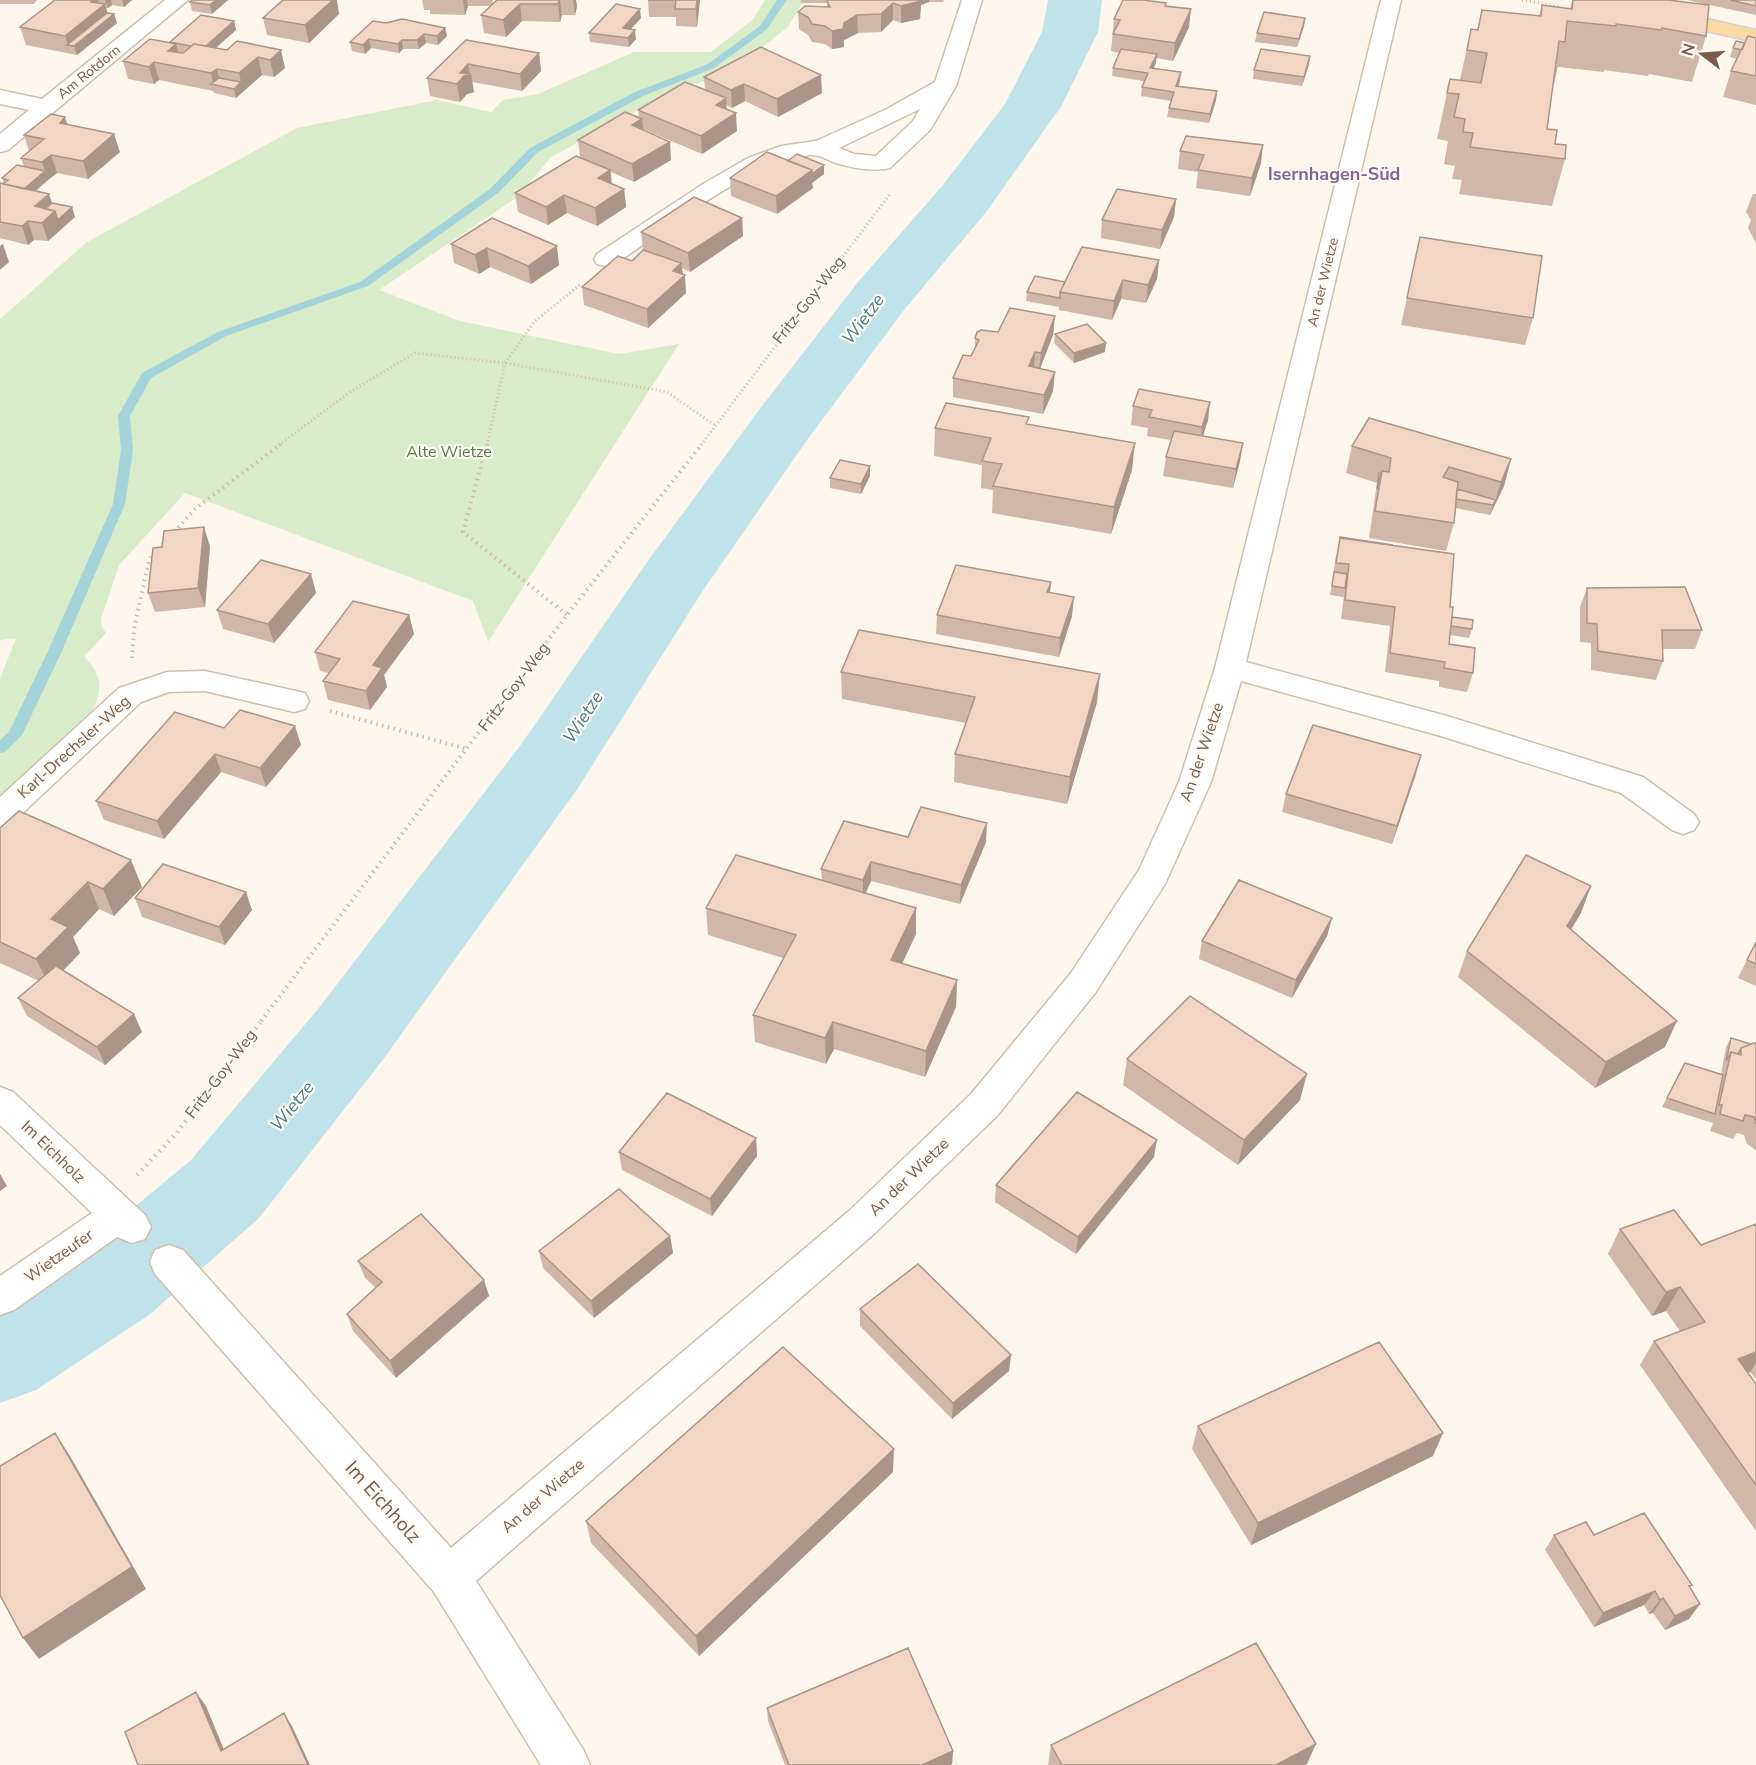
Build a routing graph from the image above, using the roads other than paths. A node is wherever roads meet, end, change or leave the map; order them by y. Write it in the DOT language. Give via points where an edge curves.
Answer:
graph roads {
  1 [pos="178,0"];
  2 [pos="972,0"];
  3 [pos="1391,0"];
  4 [pos="1594,0"];
  5 [pos="1756,36"];
  6 [pos="945,86"];
  7 [pos="0,97"];
  8 [pos="0,109"];
  9 [pos="41,111"];
  10 [pos="0,145"];
  11 [pos="821,147"];
  12 [pos="606,259"];
  13 [pos="1230,668"];
  14 [pos="294,701"];
  15 [pos="0,816"];
  16 [pos="1683,822"];
  17 [pos="0,1102"];
  18 [pos="118,1214"];
  19 [pos="169,1262"];
  20 [pos="0,1298"];
  21 [pos="449,1577"];
  22 [pos="567,1765"];
  1 -- 9 [label="street, Am Rotdorn"];
  2 -- 6 [label="street"];
  3 -- 13 [label="street, An der Wietze"];
  4 -- 5 [label="main road"];
  6 -- 11 [label="street" via="893,115"];
  6 -- 11 [label="street" via="922,125 882,163 837,157"];
  7 -- 9 [label="street"];
  8 -- 9 [label="street"];
  9 -- 10 [label="street, Am Rotdorn"];
  11 -- 12 [label="street" via="789,151 756,163"];
  13 -- 16 [label="street" via="1447,727 1632,785"];
  13 -- 21 [label="street, An der Wietze" via="1195,782 1153,875 1083,983 984,1105 862,1222"];
  14 -- 15 [label="street, Karl-Drechsler-Weg" via="205,681 167,682 130,695"];
  17 -- 18 [label="street, Im Eichholz"];
  18 -- 20 [label="street, Wietzeufer"];
  19 -- 21 [label="street, Im Eichholz"];
  21 -- 22 [label="street, Im Eichholz"];
}
